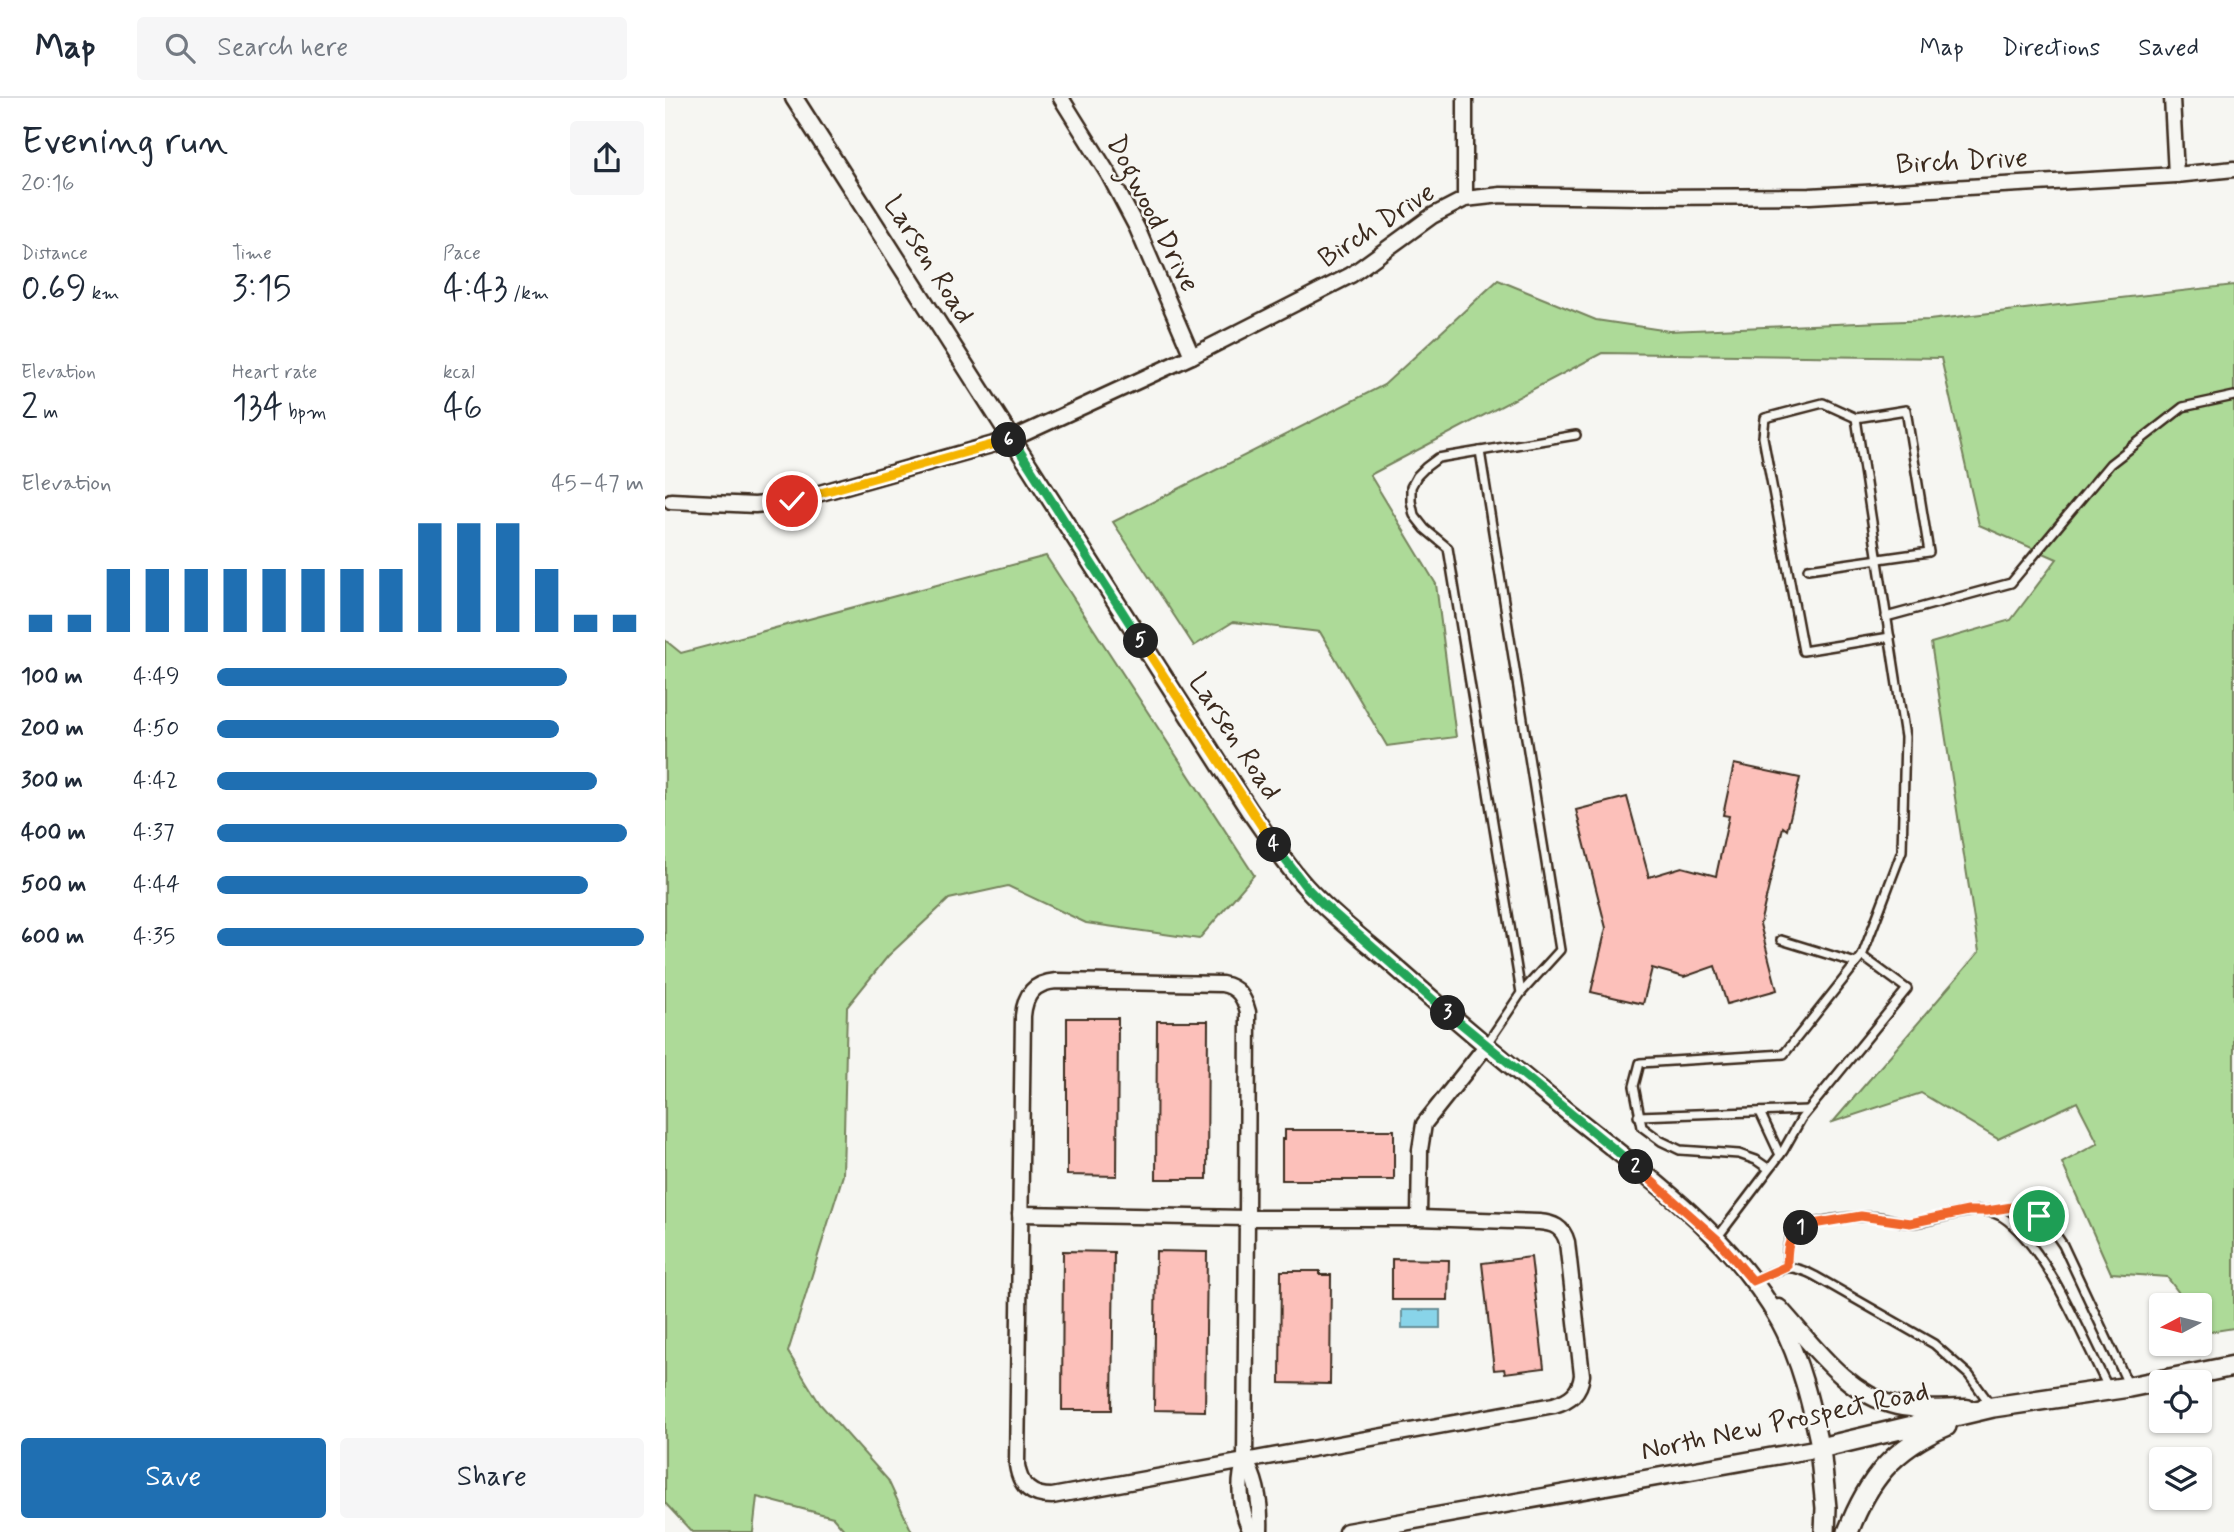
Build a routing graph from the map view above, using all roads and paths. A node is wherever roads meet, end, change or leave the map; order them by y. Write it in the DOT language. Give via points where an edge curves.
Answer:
graph roads {
  1 [pos="794,98"];
  2 [pos="1061,98"];
  3 [pos="1465,98"];
  4 [pos="2172,98"];
  5 [pos="2234,169"];
  6 [pos="2176,175"];
  7 [pos="1465,198"];
  8 [pos="1192,356"];
  9 [pos="2234,396"];
  10 [pos="1856,418"];
  11 [pos="1576,435"];
  12 [pos="1012,439"];
  13 [pos="1479,451"];
  14 [pos="671,501"];
  15 [pos="1878,559"];
  16 [pos="1808,569"];
  17 [pos="1887,617"];
  18 [pos="1890,637"];
  19 [pos="1781,940"];
  20 [pos="1862,956"];
  21 [pos="1856,963"];
  22 [pos="1521,993"];
  23 [pos="1486,1046"];
  24 [pos="1808,1110"];
  25 [pos="1760,1112"];
  26 [pos="1638,1116"];
  27 [pos="1780,1155"];
  28 [pos="1769,1169"];
  29 [pos="1987,1211"];
  30 [pos="1020,1214"];
  31 [pos="1419,1218"];
  32 [pos="1247,1219"];
  33 [pos="1717,1239"];
  34 [pos="1787,1266"];
  35 [pos="1753,1281"];
  36 [pos="2234,1366"];
  37 [pos="2129,1387"];
  38 [pos="2109,1390"];
  39 [pos="1991,1408"];
  40 [pos="1820,1448"];
  41 [pos="1245,1460"];
  42 [pos="1251,1532"];
  43 [pos="1260,1532"];
  44 [pos="1347,1532"];
  45 [pos="1825,1532"];
  46 [pos="1848,1532"];
  1 -- 12 [label="street, Larsen Road"];
  2 -- 8 [label="street, Dogwood Drive" via="1137,228"];
  3 -- 7 [label="street"];
  4 -- 6 [label="street"];
  5 -- 6 [label="street, Birch Drive"];
  6 -- 7 [label="street, Birch Drive" via="1810,196"];
  7 -- 8 [label="street, Birch Drive" via="1432,216 1351,275"];
  8 -- 12 [label="street, Birch Drive"];
  9 -- 17 [label="lane" via="2183,407 2110,464 2011,583"];
  10 -- 15 [label="lane"];
  10 -- 15 [label="lane" via="1906,410 1929,552"];
  10 -- 18 [label="lane" via="1823,403 1765,418 1763,437 1803,651"];
  11 -- 13 [label="lane"];
  12 -- 14 [label="street, Birch Drive" via="792,501 755,505"];
  12 -- 23 [label="street, Larsen Road" via="1289,866 1324,905"];
  13 -- 22 [label="lane" via="1560,950"];
  13 -- 22 [label="lane" via="1438,458 1417,476 1411,501 1425,529 1448,548"];
  15 -- 16 [label="lane"];
  15 -- 17 [label="lane"];
  17 -- 18 [label="lane"];
  18 -- 20 [label="lane" via="1905,737 1902,851"];
  19 -- 21 [label="lane"];
  20 -- 21 [label="lane"];
  20 -- 24 [label="lane" via="1907,989"];
  21 -- 26 [label="lane" via="1784,1054 1640,1063 1634,1086"];
  22 -- 23 [label="lane"];
  23 -- 31 [label="street" via="1424,1124"];
  23 -- 33 [label="street, Larsen Road" via="1652,1180"];
  24 -- 25 [label="lane"];
  24 -- 27 [label="lane"];
  25 -- 26 [label="lane"];
  25 -- 27 [label="lane"];
  26 -- 28 [label="lane" via="1642,1128 1681,1150 1739,1154"];
  27 -- 28 [label="lane"];
  28 -- 33 [label="lane"];
  29 -- 34 [label="lane" via="1910,1223 1861,1216 1807,1225 1790,1240"];
  29 -- 37 [label="lane" via="2025,1209 2048,1224 2063,1245"];
  29 -- 38 [label="lane" via="2007,1220 2053,1278"];
  30 -- 32 [label="street"];
  30 -- 32 [label="street" via="1023,1016 1031,990 1056,981 1215,984 1241,993 1248,1012"];
  30 -- 41 [label="street" via="1017,1465 1028,1490 1052,1496"];
  31 -- 32 [label="street"];
  31 -- 41 [label="street" via="1539,1222 1562,1230 1582,1375 1578,1390 1554,1405"];
  32 -- 41 [label="street"];
  33 -- 35 [label="street, Larsen Road"];
  34 -- 35 [label="lane"];
  34 -- 39 [label="lane" via="1815,1276 1934,1344 1969,1375"];
  35 -- 39 [label="street" via="1839,1374 1862,1391 1915,1409"];
  35 -- 40 [label="street, Larsen Road" via="1780,1322 1796,1359"];
  36 -- 37 [label="main road, North New Prospect Road"];
  37 -- 38 [label="main road, North New Prospect Road"];
  38 -- 39 [label="main road, North New Prospect Road"];
  39 -- 40 [label="main road, North New Prospect Road"];
  39 -- 46 [label="main road" via="1929,1433 1885,1466 1867,1489"];
  40 -- 44 [label="street, North New Prospect Road"];
  40 -- 45 [label="main road"];
  41 -- 42 [label="street" via="1238,1478"];
  41 -- 43 [label="street" via="1255,1476"];
}
